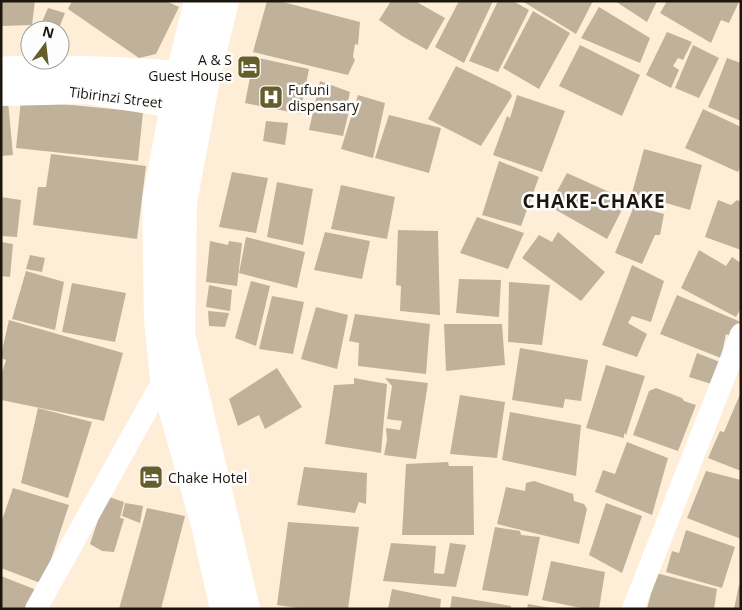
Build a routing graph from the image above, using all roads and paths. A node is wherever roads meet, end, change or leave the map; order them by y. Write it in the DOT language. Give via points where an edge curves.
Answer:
graph roads {
  1 [pos="198,1"];
  2 [pos="225,1"];
  3 [pos="1,71"];
  4 [pos="193,77"];
  5 [pos="1,92"];
  6 [pos="187,106"];
  7 [pos="741,334"];
  8 [pos="164,379"];
  9 [pos="36,609"];
  10 [pos="224,609"];
  11 [pos="246,609"];
  12 [pos="633,609"];
  1 -- 4 [label="main road"];
  2 -- 4 [label="main road"];
  3 -- 4 [label="main road, Tibirinzi Street" via="89,70"];
  4 -- 6 [label="main road"];
  5 -- 6 [label="main road, Tibirinzi Street" via="86,90"];
  6 -- 8 [label="main road" via="156,201 158,321"];
  6 -- 11 [label="main road" via="181,334"];
  7 -- 12 [label="street"];
  8 -- 9 [label="street"];
  8 -- 10 [label="main road" via="205,525"];
}
